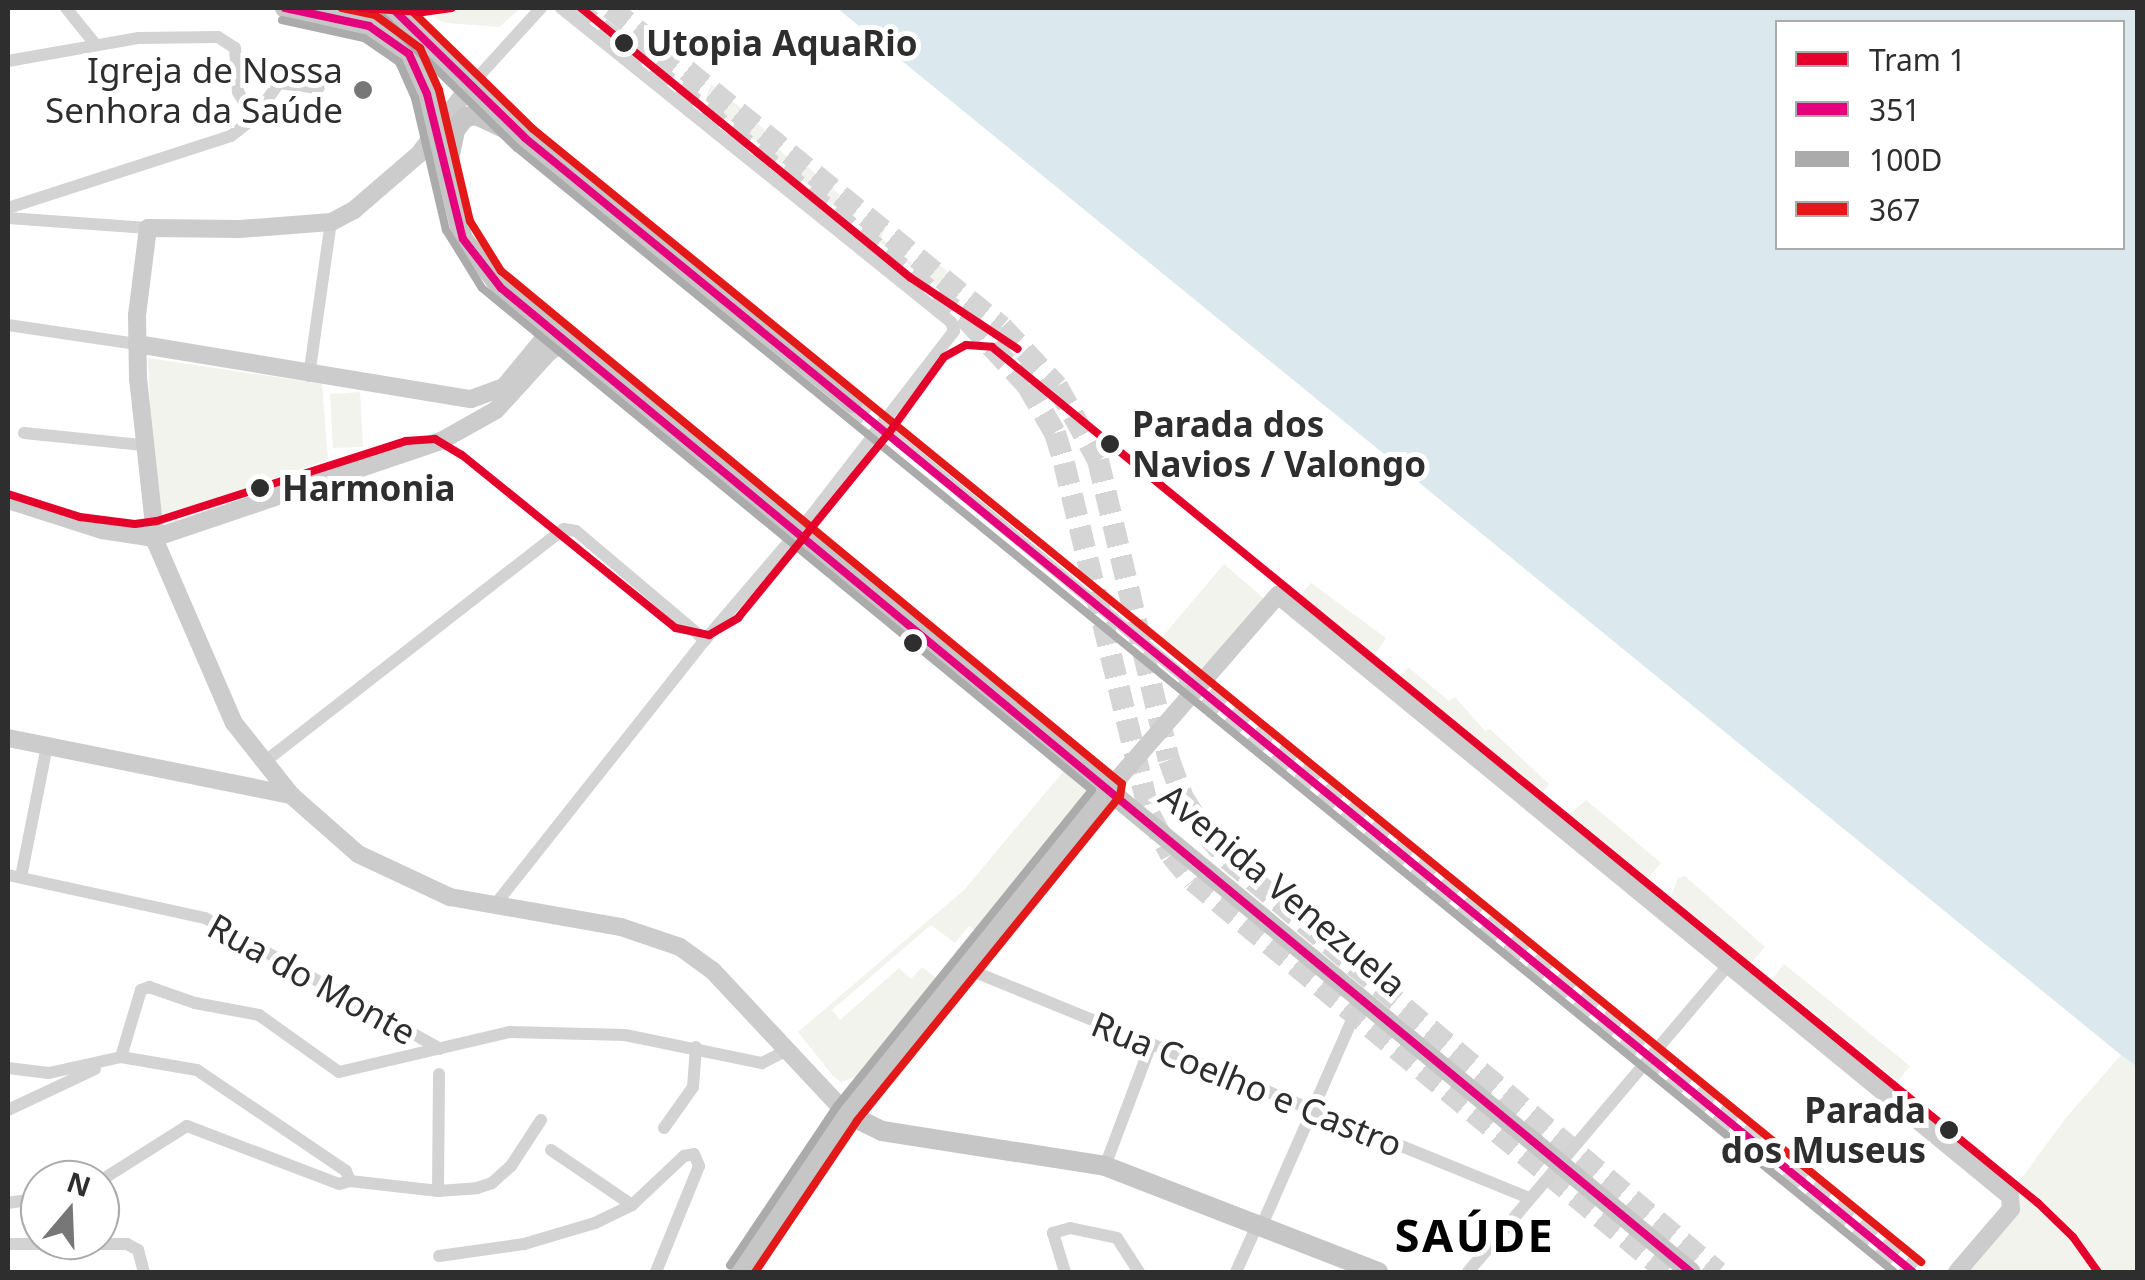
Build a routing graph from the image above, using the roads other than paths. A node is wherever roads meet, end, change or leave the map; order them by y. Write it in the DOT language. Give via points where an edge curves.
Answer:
graph roads {
  1 [pos="66,8"];
  2 [pos="285,8"];
  3 [pos="392,8"];
  4 [pos="542,8"];
  5 [pos="560,8"];
  6 [pos="94,44"];
  7 [pos="8,62"];
  8 [pos="470,87"];
  9 [pos="319,88"];
  10 [pos="254,118"];
  11 [pos="436,134"];
  12 [pos="525,138"];
  13 [pos="446,176"];
  14 [pos="8,208"];
  15 [pos="8,218"];
  16 [pos="331,222"];
  17 [pos="148,228"];
  18 [pos="8,325"];
  19 [pos="557,336"];
  20 [pos="137,344"];
  21 [pos="310,376"];
  22 [pos="441,396"];
  23 [pos="852,403"];
  24 [pos="881,426"];
  25 [pos="24,433"];
  26 [pos="453,435"];
  27 [pos="143,445"];
  28 [pos="8,500"];
  29 [pos="798,532"];
  30 [pos="154,538"];
  31 [pos="705,640"];
  32 [pos="1196,687"];
  33 [pos="8,738"];
  34 [pos="48,746"];
  35 [pos="263,763"];
  36 [pos="1110,788"];
  37 [pos="292,795"];
  38 [pos="14,876"];
  39 [pos="494,906"];
  40 [pos="1728,965"];
  41 [pos="965,968"];
  42 [pos="1362,997"];
  43 [pos="1151,1044"];
  44 [pos="696,1047"];
  45 [pos="440,1049"];
  46 [pos="786,1052"];
  47 [pos="121,1057"];
  48 [pos="102,1064"];
  49 [pos="8,1068"];
  50 [pos="439,1074"];
  51 [pos="8,1110"];
  52 [pos="1312,1112"];
  53 [pos="847,1114"];
  54 [pos="542,1120"];
  55 [pos="664,1128"];
  56 [pos="551,1150"];
  57 [pos="1104,1166"];
  58 [pos="1558,1166"];
  59 [pos="120,1168"];
  60 [pos="350,1181"];
  61 [pos="438,1191"];
  62 [pos="1529,1198"];
  63 [pos="632,1205"];
  64 [pos="1260,1224"];
  65 [pos="8,1244"];
  66 [pos="439,1256"];
  67 [pos="144,1272"];
  68 [pos="656,1272"];
  69 [pos="740,1272"];
  70 [pos="1065,1272"];
  71 [pos="1139,1272"];
  72 [pos="1236,1272"];
  73 [pos="1378,1272"];
  74 [pos="1468,1272"];
  75 [pos="1691,1272"];
  76 [pos="1958,1272"];
  1 -- 6 [label="street"];
  2 -- 11 [label="main road, Avenida Venezuela" via="355,20 394,41 418,68"];
  3 -- 8 [label="main road"];
  4 -- 8 [label="street"];
  5 -- 24 [label="street" via="951,322 954,331"];
  6 -- 7 [label="street"];
  6 -- 10 [label="street" via="203,34 228,40 238,57 238,92"];
  8 -- 11 [label="street"];
  8 -- 12 [label="main road"];
  9 -- 10 [label="street" via="278,83"];
  10 -- 14 [label="street" via="220,140"];
  11 -- 13 [label="main road, Avenida Venezuela"];
  11 -- 16 [label="street" via="407,166"];
  12 -- 13 [label="main road" via="476,115 465,117 455,130"];
  12 -- 23 [label="main road"];
  13 -- 19 [label="main road, Avenida Venezuela" via="472,255"];
  15 -- 17 [label="street"];
  16 -- 17 [label="street"];
  16 -- 21 [label="street"];
  17 -- 20 [label="street"];
  18 -- 20 [label="street"];
  19 -- 22 [label="street" via="499,390 471,399"];
  19 -- 26 [label="street" via="496,410"];
  19 -- 29 [label="main road, Avenida Venezuela"];
  20 -- 21 [label="street"];
  20 -- 27 [label="street"];
  21 -- 22 [label="street"];
  22 -- 26 [label="street" via="456,416"];
  24 -- 29 [label="street"];
  24 -- 32 [label="street"];
  25 -- 27 [label="street"];
  26 -- 30 [label="street"];
  27 -- 30 [label="street"];
  28 -- 30 [label="street" via="102,530"];
  29 -- 31 [label="street"];
  29 -- 36 [label="main road, Avenida Venezuela"];
  30 -- 35 [label="street" via="219,696"];
  31 -- 35 [label="street" via="563,530"];
  31 -- 39 [label="street"];
  32 -- 36 [label="street"];
  32 -- 40 [label="street" via="1278,595"];
  33 -- 34 [label="street"];
  34 -- 37 [label="street"];
  34 -- 38 [label="street"];
  35 -- 37 [label="street"];
  36 -- 41 [label="main road"];
  36 -- 42 [label="main road, Avenida Venezuela"];
  37 -- 39 [label="street" via="369,860 450,897"];
  38 -- 45 [label="street, Rua do Monte" via="215,922"];
  39 -- 46 [label="street" via="621,927 680,947 713,970"];
  40 -- 58 [label="street"];
  40 -- 76 [label="street" via="2010,1196 2011,1209"];
  41 -- 43 [label="street, Rua Coelho e Castro"];
  41 -- 53 [label="main road"];
  42 -- 52 [label="street"];
  42 -- 58 [label="main road, Avenida Venezuela"];
  43 -- 52 [label="street, Rua Coelho e Castro"];
  43 -- 57 [label="street"];
  44 -- 45 [label="street" via="542,1032 493,1035"];
  44 -- 46 [label="street" via="762,1063"];
  44 -- 55 [label="street" via="693,1087"];
  45 -- 47 [label="street" via="332,1070 259,1015 148,987 139,994"];
  46 -- 53 [label="street"];
  47 -- 48 [label="street"];
  47 -- 60 [label="street" via="207,1075 346,1171"];
  48 -- 49 [label="street" via="49,1072"];
  48 -- 51 [label="street"];
  50 -- 61 [label="street"];
  52 -- 62 [label="street, Rua Coelho e Castro"];
  52 -- 64 [label="street"];
  53 -- 57 [label="main road" via="882,1131"];
  53 -- 69 [label="main road"];
  54 -- 61 [label="street" via="492,1183"];
  56 -- 63 [label="street"];
  57 -- 64 [label="main road"];
  58 -- 62 [label="street"];
  58 -- 75 [label="main road, Avenida Venezuela"];
  59 -- 60 [label="street" via="187,1126 339,1184"];
  60 -- 61 [label="street"];
  62 -- 74 [label="street"];
  63 -- 66 [label="street" via="561,1236"];
  63 -- 68 [label="street" via="694,1154 699,1166"];
  64 -- 72 [label="street"];
  64 -- 73 [label="main road"];
  65 -- 67 [label="street" via="128,1244"];
  70 -- 71 [label="street" via="1053,1233 1070,1228 1112,1235"];
}
